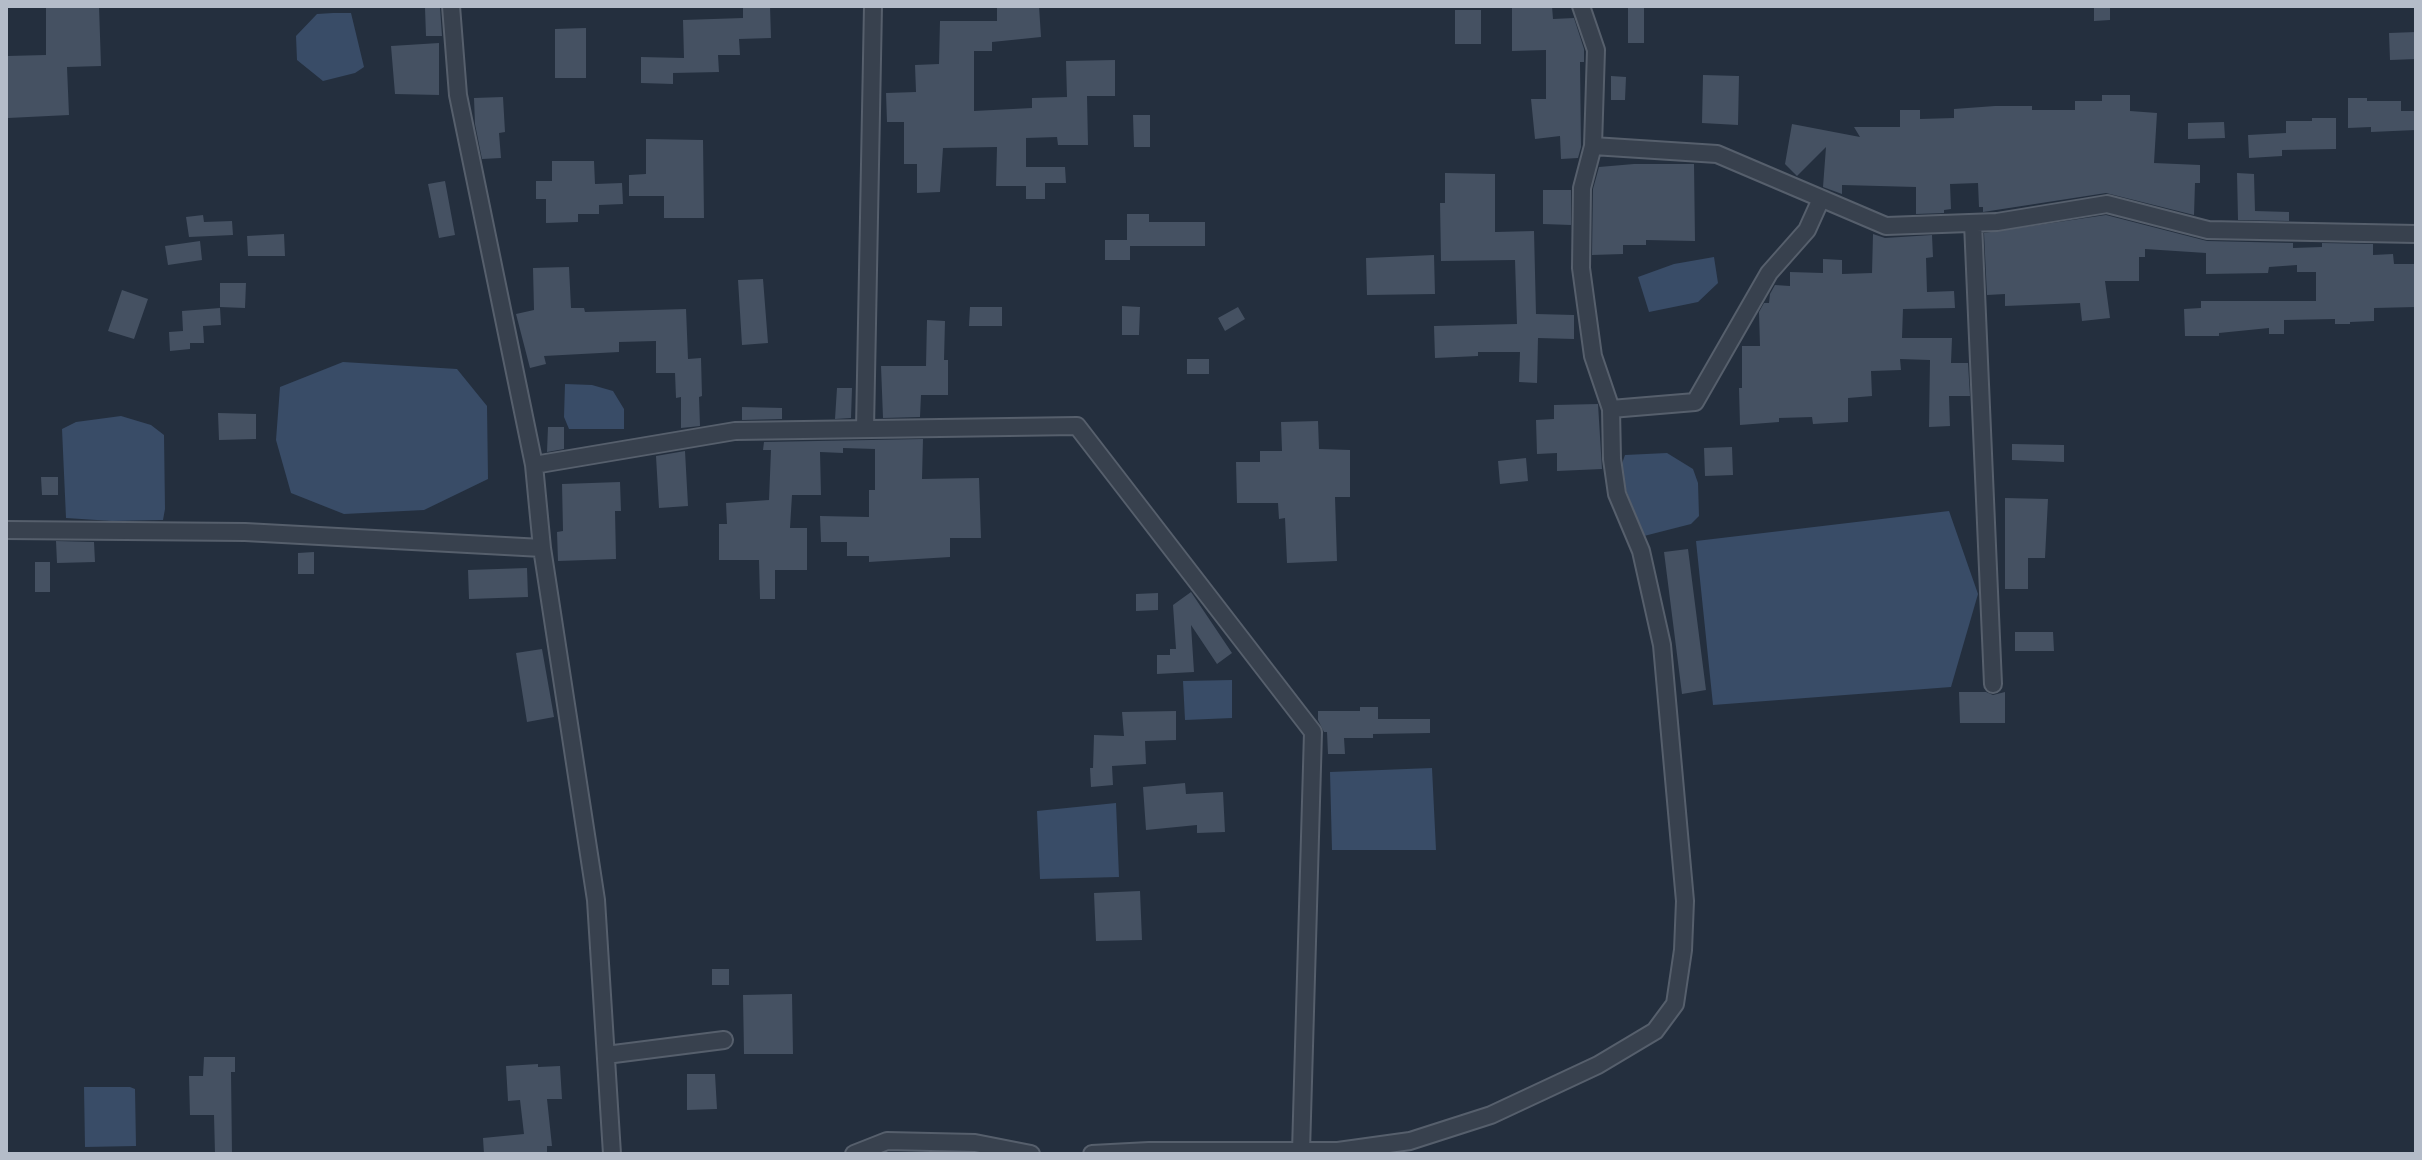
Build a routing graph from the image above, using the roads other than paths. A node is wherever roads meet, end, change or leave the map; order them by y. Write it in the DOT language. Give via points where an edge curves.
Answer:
graph roads {
  1 [pos="451,6"];
  2 [pos="873,6"];
  3 [pos="1581,6"];
  4 [pos="1593,146"];
  5 [pos="1821,199"];
  6 [pos="1973,223"];
  7 [pos="2416,234"];
  8 [pos="1611,409"];
  9 [pos="865,429"];
  10 [pos="534,465"];
  11 [pos="6,530"];
  12 [pos="542,548"];
  13 [pos="1993,684"];
  14 [pos="724,1040"];
  15 [pos="606,1055"];
  16 [pos="1301,1151"];
  17 [pos="612,1154"];
  18 [pos="854,1154"];
  19 [pos="1031,1154"];
  20 [pos="1092,1154"];
  1 -- 10 [label="street" via="458,95"];
  2 -- 9 [label="street"];
  3 -- 4 [label="street" via="1596,50"];
  4 -- 5 [label="street" via="1717,154"];
  4 -- 8 [label="street" via="1582,188 1581,268 1593,356"];
  5 -- 6 [label="street" via="1886,226"];
  5 -- 8 [label="street" via="1807,230 1769,273 1695,402"];
  6 -- 7 [label="street" via="2107,204 2208,230"];
  6 -- 13 [label="street"];
  8 -- 16 [label="street" via="1617,494 1641,551 1662,645 1685,901 1675,1004 1655,1031 1598,1065 1491,1115 1410,1141"];
  9 -- 10 [label="street" via="735,431"];
  9 -- 16 [label="street" via="1077,426 1313,732"];
  10 -- 12 [label="street"];
  11 -- 12 [label="street" via="245,532"];
  12 -- 15 [label="street" via="596,900"];
  14 -- 15 [label="street"];
  15 -- 17 [label="street"];
  16 -- 20 [label="street"];
  18 -- 19 [label="street" via="887,1141 975,1143"];
}
